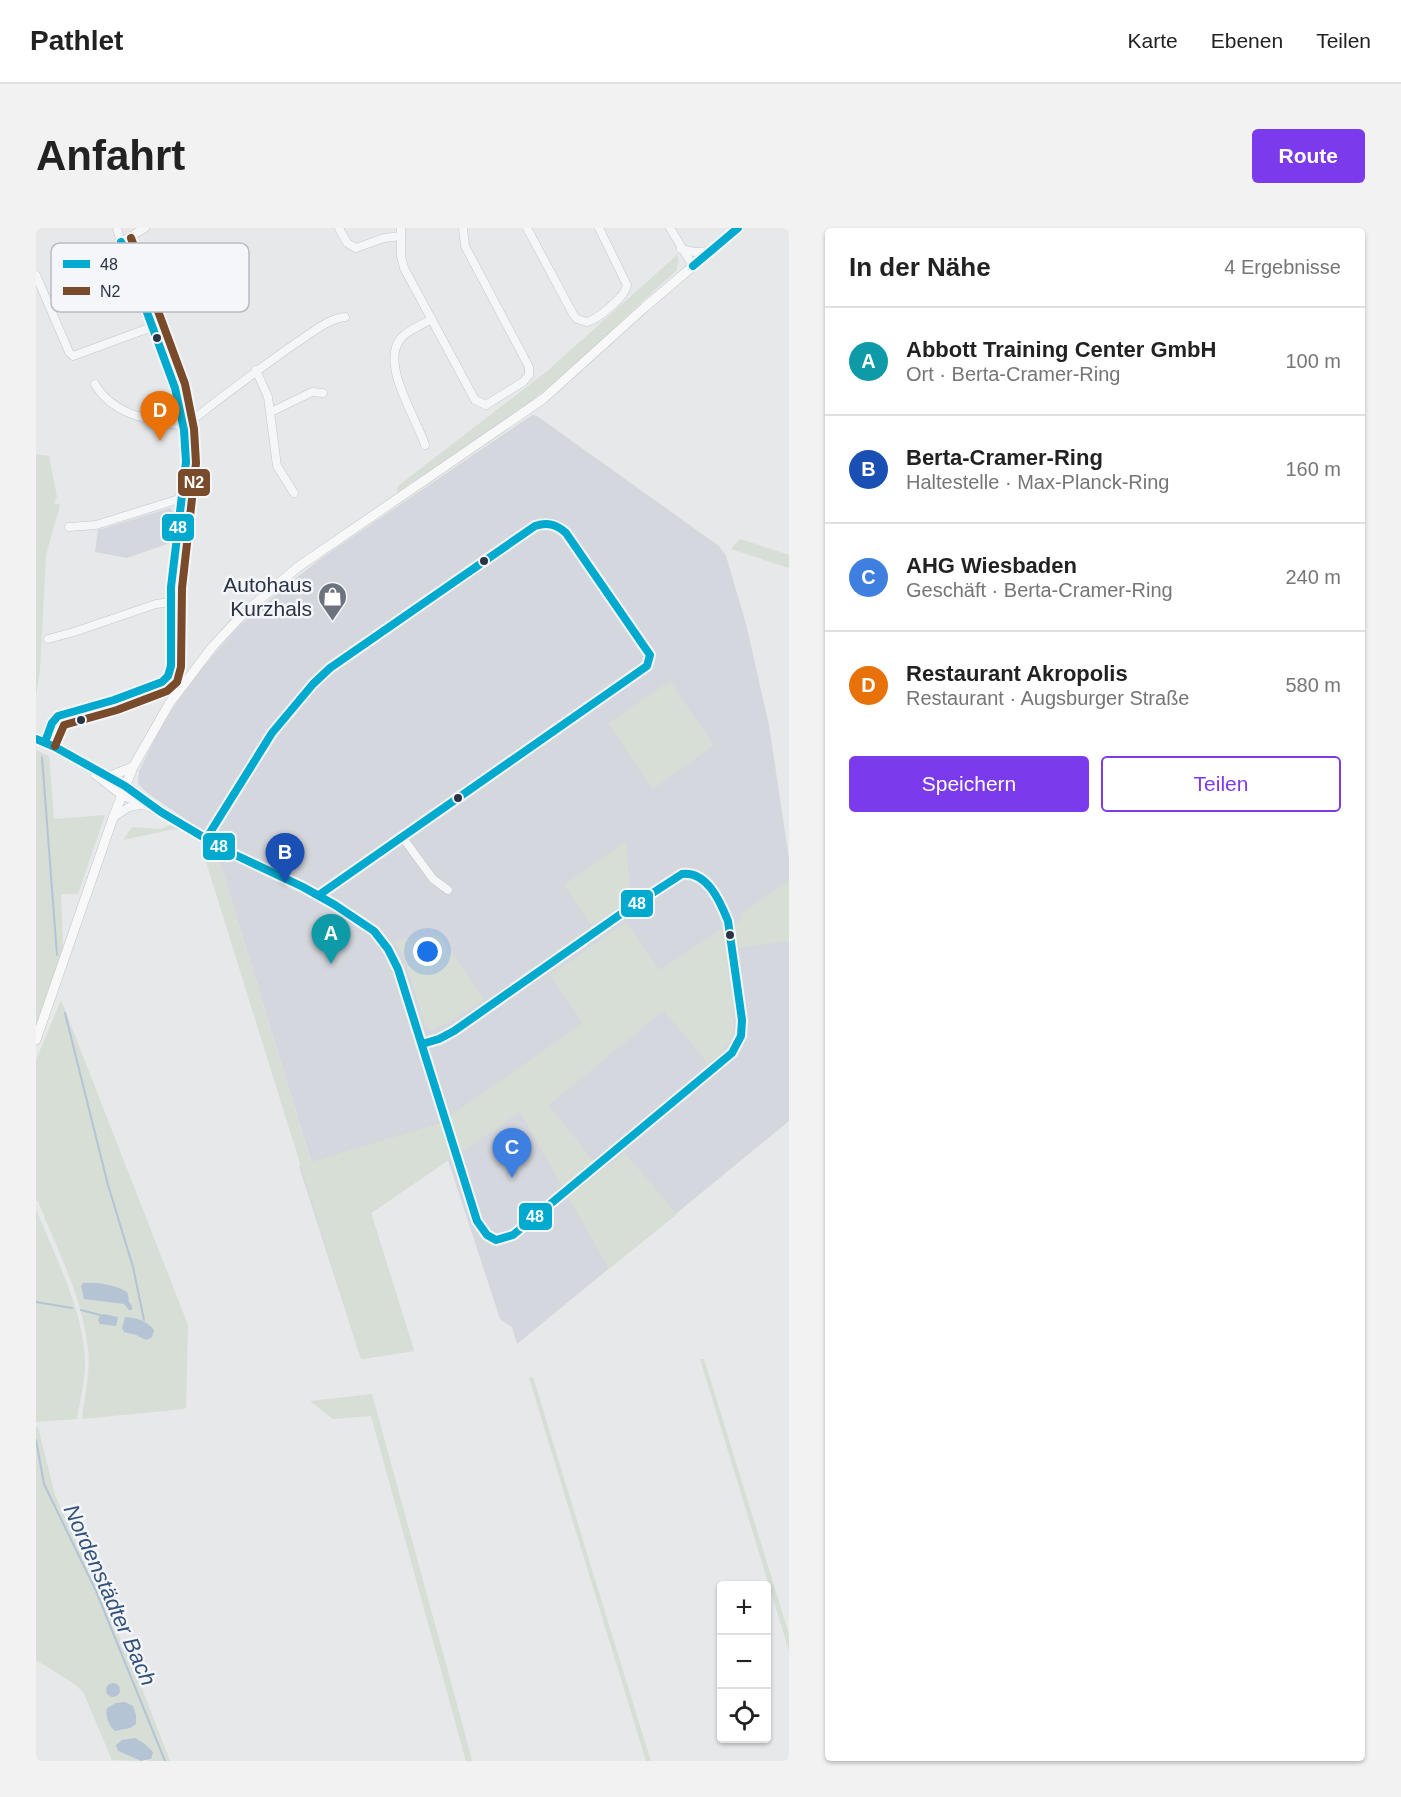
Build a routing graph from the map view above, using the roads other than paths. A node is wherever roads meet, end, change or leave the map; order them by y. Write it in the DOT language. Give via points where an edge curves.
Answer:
graph roads {
  1 [pos="117,228"];
  2 [pos="145,228"];
  3 [pos="339,228"];
  4 [pos="463,228"];
  5 [pos="527,228"];
  6 [pos="599,228"];
  7 [pos="670,228"];
  8 [pos="738,228"];
  9 [pos="401,232"];
  10 [pos="121,242"];
  11 [pos="681,249"];
  12 [pos="712,251"];
  13 [pos="693,266"];
  14 [pos="36,275"];
  15 [pos="51,310"];
  16 [pos="52,312"];
  17 [pos="147,312"];
  18 [pos="345,317"];
  19 [pos="432,319"];
  20 [pos="152,327"];
  21 [pos="256,370"];
  22 [pos="94,384"];
  23 [pos="323,393"];
  24 [pos="271,412"];
  25 [pos="184,425"];
  26 [pos="425,445"];
  27 [pos="294,493"];
  28 [pos="182,500"];
  29 [pos="69,527"];
  30 [pos="171,602"];
  31 [pos="48,639"];
  32 [pos="41,741"];
  33 [pos="87,766"];
  34 [pos="133,767"];
  35 [pos="108,777"];
  36 [pos="123,790"];
  37 [pos="142,805"];
  38 [pos="161,813"];
  39 [pos="113,818"];
  40 [pos="403,838"];
  41 [pos="206,839"];
  42 [pos="448,890"];
  43 [pos="319,895"];
  44 [pos="36,1040"];
  45 [pos="422,1044"];
  1 -- 10 [label="street"];
  2 -- 10 [label="street"];
  3 -- 9 [label="street" via="347,243 356,248"];
  4 -- 19 [label="street" via="465,246 529,367 527,378 490,404 478,403"];
  5 -- 6 [label="street" via="573,314 586,322 623,294 627,285"];
  7 -- 11 [label="street"];
  8 -- 12 [label="main road"];
  9 -- 19 [label="street" via="404,268"];
  11 -- 12 [label="street"];
  11 -- 13 [label="street"];
  12 -- 13 [label="main road"];
  13 -- 34 [label="main road" via="543,399 318,553 262,597 228,628 189,676"];
  14 -- 15 [label="street"];
  16 -- 20 [label="street" via="73,356"];
  17 -- 20 [label="street"];
  18 -- 21 [label="street" via="332,320"];
  19 -- 26 [label="street" via="403,336 395,357 401,390"];
  20 -- 25 [label="street"];
  21 -- 24 [label="street"];
  21 -- 25 [label="street"];
  22 -- 25 [label="street" via="108,401 133,416"];
  23 -- 24 [label="street" via="312,392"];
  24 -- 27 [label="street" via="277,466"];
  25 -- 28 [label="street"];
  28 -- 29 [label="street" via="96,525"];
  28 -- 30 [label="street"];
  30 -- 31 [label="street"];
  30 -- 32 [label="street" via="171,666 166,679 114,700 58,716"];
  32 -- 33 [label="main road"];
  33 -- 35 [label="main road"];
  33 -- 36 [label="main road"];
  34 -- 35 [label="main road"];
  34 -- 36 [label="main road"];
  35 -- 36 [label="main road"];
  36 -- 37 [label="street"];
  36 -- 38 [label="street"];
  36 -- 39 [label="main road"];
  37 -- 38 [label="street"];
  37 -- 39 [label="street" via="125,808"];
  38 -- 41 [label="street"];
  39 -- 44 [label="main road"];
  40 -- 41 [label="street" via="649,663 650,655 556,524 535,526 324,673 280,721"];
  40 -- 42 [label="street" via="433,879"];
  40 -- 43 [label="street"];
  41 -- 43 [label="street"];
  43 -- 45 [label="street" via="369,928 388,949"];
  45 -- 45 [label="street" via="477,1221 488,1237 505,1239 732,1053 741,1036 742,1020 726,915 703,879 691,873 682,874 454,1031"];
}
